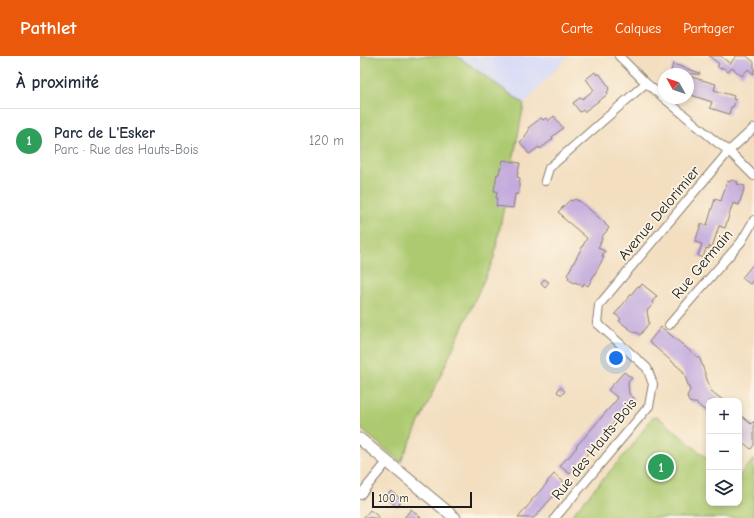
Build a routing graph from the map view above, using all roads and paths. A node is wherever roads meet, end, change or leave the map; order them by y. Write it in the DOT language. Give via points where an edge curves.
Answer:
graph roads {
  1 [pos="619,56"];
  2 [pos="646,83"];
  3 [pos="754,128"];
  4 [pos="729,151"];
  5 [pos="754,176"];
  6 [pos="545,181"];
  7 [pos="754,220"];
  8 [pos="597,323"];
  9 [pos="669,325"];
  10 [pos="360,439"];
  11 [pos="387,462"];
  12 [pos="360,495"];
  13 [pos="448,516"];
  14 [pos="555,518"];
  1 -- 2 [label="street"];
  2 -- 4 [label="street"];
  2 -- 6 [label="street" via="549,168"];
  3 -- 4 [label="street, Avenue Delorimier"];
  4 -- 5 [label="street"];
  4 -- 8 [label="street, Avenue Delorimier" via="599,305"];
  7 -- 9 [label="street, Rue Germain" via="741,242"];
  8 -- 14 [label="street, Rue des Hauts-Bois" via="647,368 653,384 649,406"];
  10 -- 11 [label="street"];
  11 -- 12 [label="street"];
  11 -- 13 [label="street"];
}
